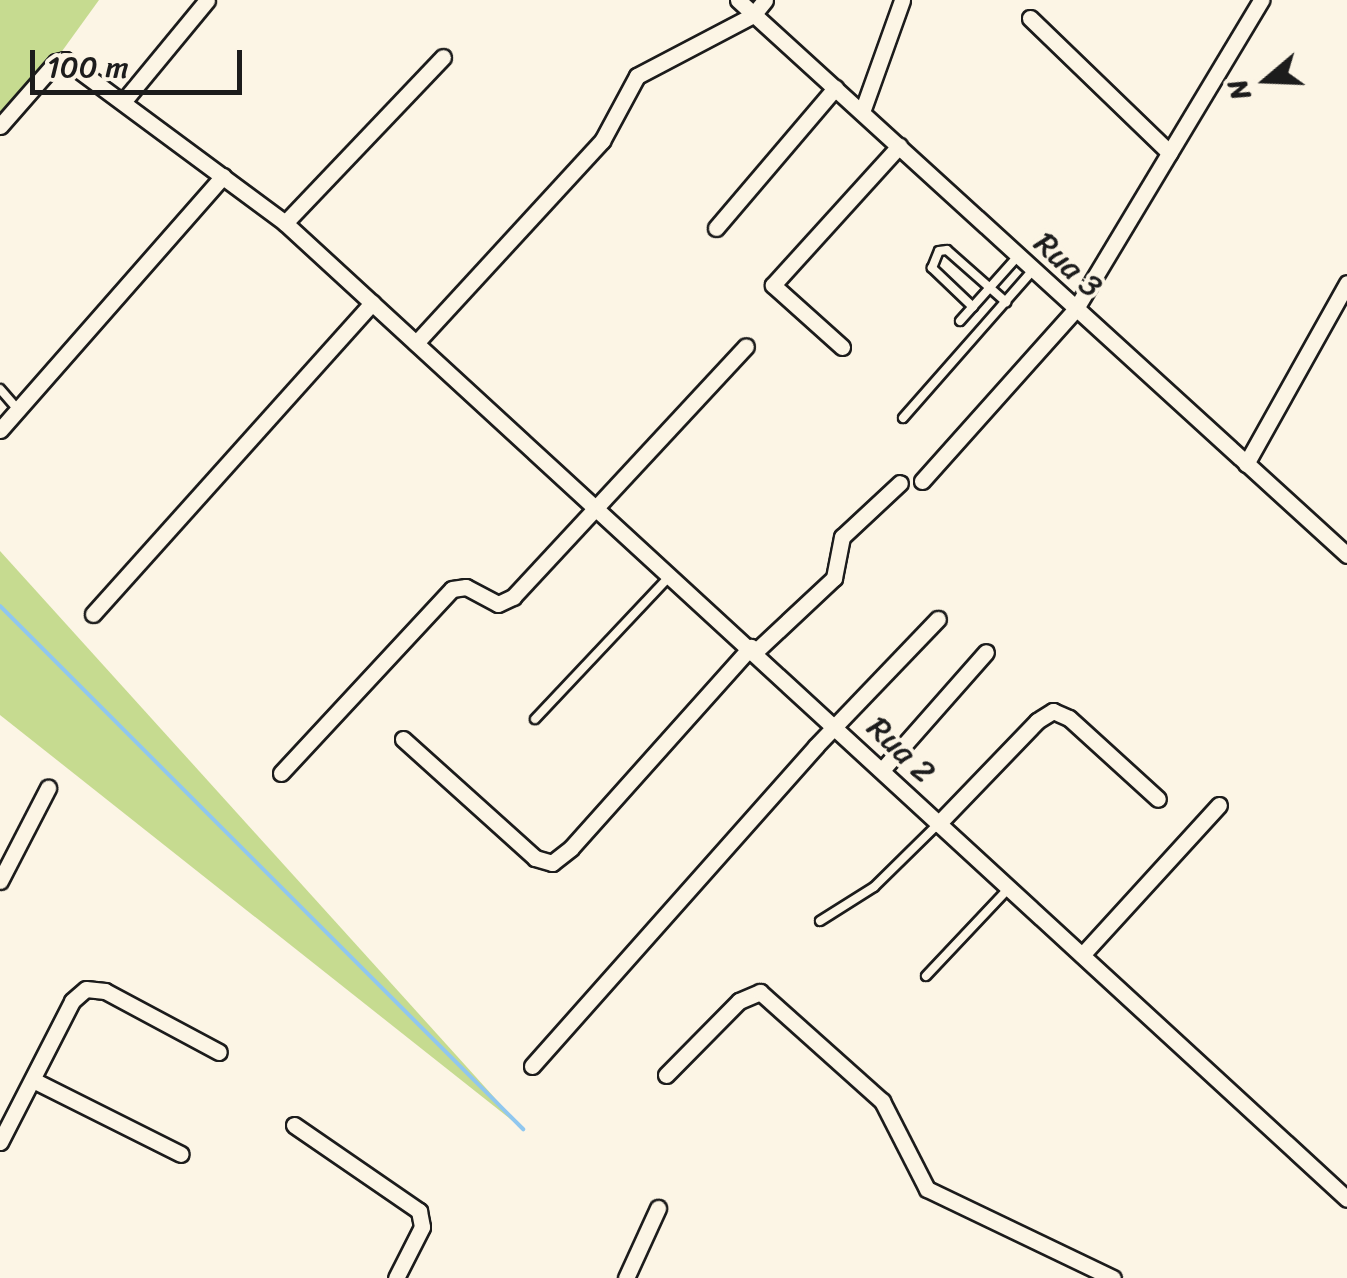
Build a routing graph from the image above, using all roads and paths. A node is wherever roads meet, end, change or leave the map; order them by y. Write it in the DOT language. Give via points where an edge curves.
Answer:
graph roads {
  1 [pos="207,0"];
  2 [pos="738,0"];
  3 [pos="765,0"];
  4 [pos="902,0"];
  5 [pos="1254,3"];
  6 [pos="754,15"];
  7 [pos="1030,18"];
  8 [pos="443,57"];
  9 [pos="835,88"];
  10 [pos="123,102"];
  11 [pos="862,112"];
  12 [pos="0,126"];
  13 [pos="899,146"];
  14 [pos="1170,152"];
  15 [pos="224,176"];
  16 [pos="285,223"];
  17 [pos="716,228"];
  18 [pos="1018,256"];
  19 [pos="1034,270"];
  20 [pos="1347,283"];
  21 [pos="991,288"];
  22 [pos="1006,302"];
  23 [pos="372,304"];
  24 [pos="972,308"];
  25 [pos="1075,310"];
  26 [pos="960,321"];
  27 [pos="416,343"];
  28 [pos="746,346"];
  29 [pos="842,347"];
  30 [pos="0,389"];
  31 [pos="18,410"];
  32 [pos="903,418"];
  33 [pos="0,430"];
  34 [pos="1246,464"];
  35 [pos="922,480"];
  36 [pos="900,483"];
  37 [pos="597,506"];
  38 [pos="1344,545"];
  39 [pos="672,574"];
  40 [pos="93,614"];
  41 [pos="938,619"];
  42 [pos="754,649"];
  43 [pos="986,652"];
  44 [pos="535,720"];
  45 [pos="835,725"];
  46 [pos="403,740"];
  47 [pos="882,770"];
  48 [pos="282,772"];
  49 [pos="48,788"];
  50 [pos="1158,799"];
  51 [pos="1219,805"];
  52 [pos="938,824"];
  53 [pos="0,881"];
  54 [pos="1008,888"];
  55 [pos="820,921"];
  56 [pos="1082,955"];
  57 [pos="926,976"];
  58 [pos="219,1052"];
  59 [pos="532,1066"];
  60 [pos="666,1076"];
  61 [pos="32,1080"];
  62 [pos="294,1125"];
  63 [pos="0,1142"];
  64 [pos="181,1154"];
  65 [pos="1347,1199"];
  66 [pos="658,1208"];
  67 [pos="396,1278"];
  68 [pos="626,1278"];
  69 [pos="1114,1278"];
  1 -- 10 [label="street"];
  2 -- 6 [label="street, Rua 3"];
  3 -- 6 [label="street"];
  4 -- 11 [label="street"];
  5 -- 14 [label="street"];
  6 -- 9 [label="street, Rua 3"];
  6 -- 27 [label="street" via="638,76 602,140"];
  7 -- 14 [label="street"];
  8 -- 16 [label="street"];
  9 -- 11 [label="street, Rua 3"];
  9 -- 17 [label="street"];
  10 -- 12 [label="street, Rua 2" via="66,60 56,62"];
  10 -- 15 [label="street, Rua 2"];
  11 -- 13 [label="street, Rua 3"];
  13 -- 18 [label="street, Rua 3"];
  13 -- 29 [label="street" via="772,285"];
  14 -- 25 [label="street"];
  15 -- 16 [label="street, Rua 2"];
  15 -- 31 [label="street"];
  16 -- 23 [label="street, Rua 2"];
  18 -- 19 [label="street, Rua 3"];
  18 -- 21 [label="lane"];
  19 -- 22 [label="lane"];
  19 -- 25 [label="street, Rua 3"];
  20 -- 34 [label="street"];
  21 -- 22 [label="lane"];
  21 -- 24 [label="lane"];
  21 -- 24 [label="lane" via="940,251 934,272"];
  22 -- 32 [label="lane"];
  23 -- 27 [label="street, Rua 2"];
  23 -- 40 [label="street"];
  24 -- 26 [label="lane"];
  25 -- 34 [label="street, Rua 3"];
  25 -- 35 [label="street"];
  27 -- 37 [label="street, Rua 2"];
  28 -- 37 [label="street"];
  30 -- 31 [label="lane"];
  31 -- 33 [label="street"];
  34 -- 38 [label="street, Rua 3"];
  36 -- 42 [label="street" via="842,537 834,578"];
  37 -- 39 [label="street, Rua 2"];
  37 -- 48 [label="street" via="513,598 498,604 466,587 452,589"];
  39 -- 42 [label="street, Rua 2"];
  39 -- 44 [label="lane"];
  41 -- 45 [label="street"];
  42 -- 45 [label="street, Rua 2"];
  42 -- 46 [label="street" via="552,863 535,858"];
  43 -- 47 [label="street"];
  45 -- 47 [label="street, Rua 2"];
  45 -- 59 [label="street"];
  47 -- 52 [label="street, Rua 2"];
  49 -- 53 [label="street"];
  50 -- 52 [label="street" via="1053,711"];
  51 -- 56 [label="street"];
  52 -- 54 [label="street, Rua 2"];
  52 -- 55 [label="lane" via="880,883"];
  54 -- 56 [label="street, Rua 2"];
  54 -- 57 [label="lane"];
  56 -- 65 [label="street, Rua 2"];
  58 -- 61 [label="street" via="92,988 72,1001"];
  60 -- 69 [label="street" via="739,1001 760,992 882,1101 926,1189"];
  61 -- 63 [label="street"];
  61 -- 64 [label="street"];
  62 -- 67 [label="street" via="418,1212 422,1226"];
  66 -- 68 [label="street"];
}
